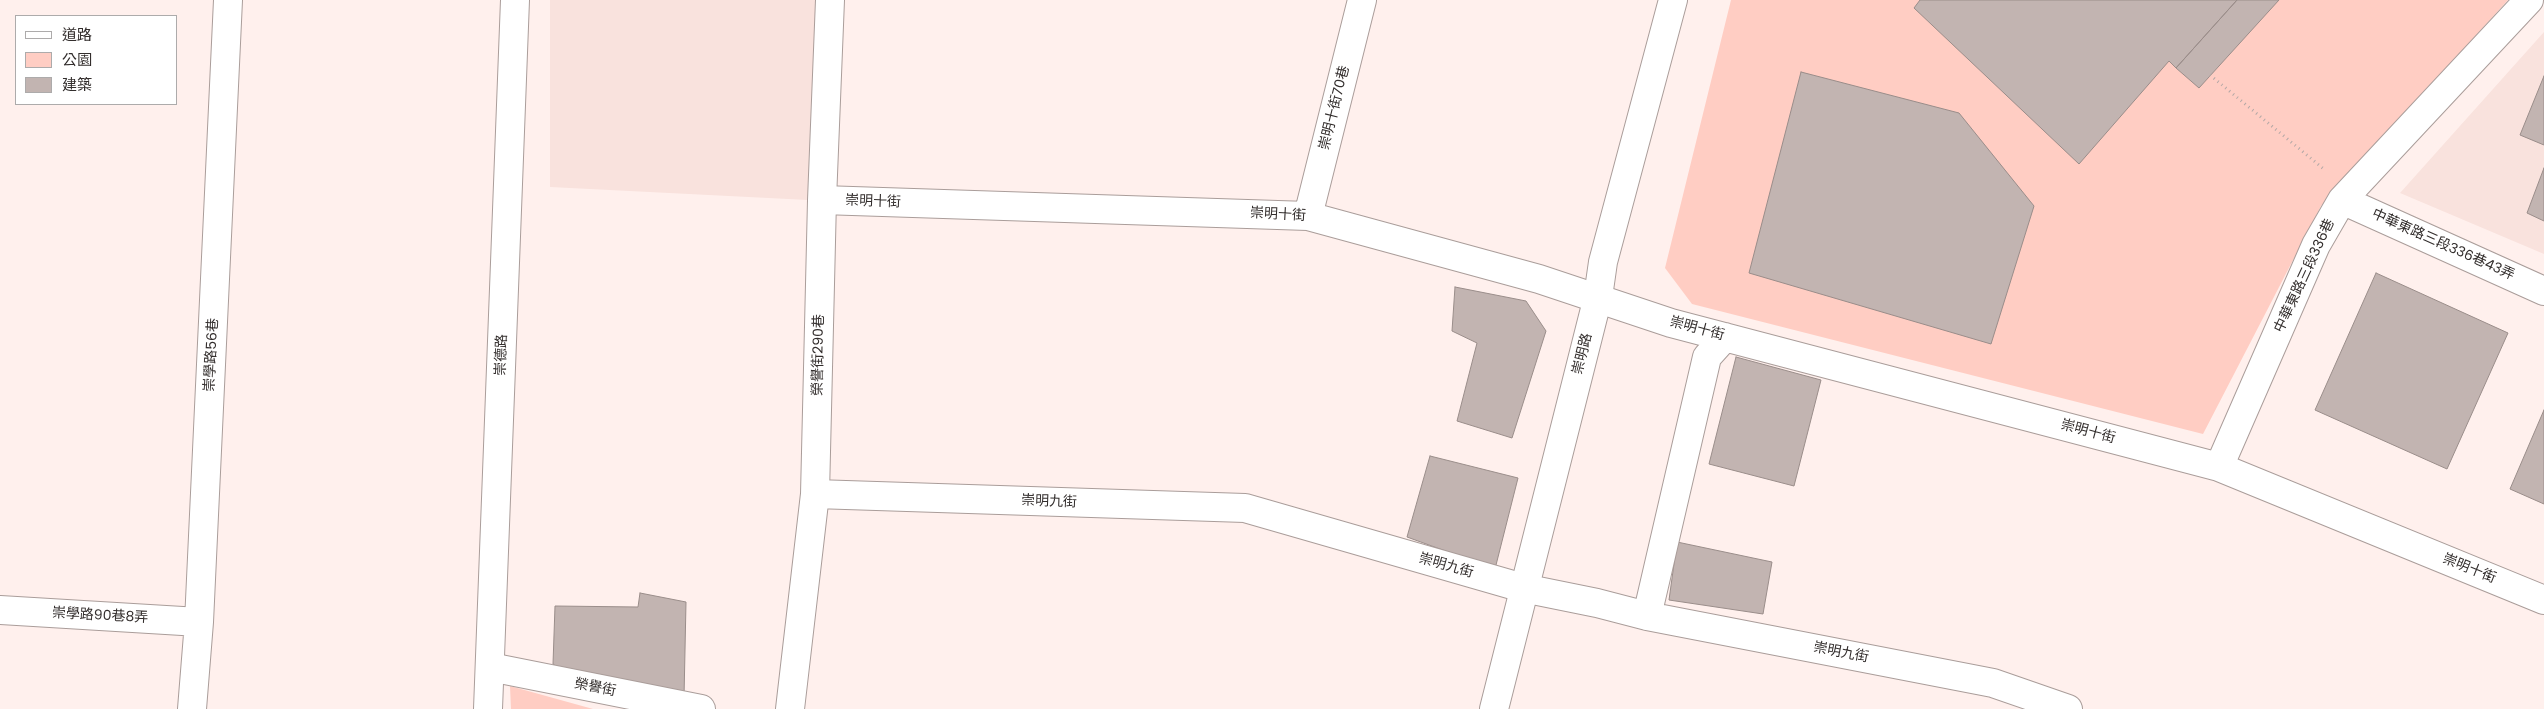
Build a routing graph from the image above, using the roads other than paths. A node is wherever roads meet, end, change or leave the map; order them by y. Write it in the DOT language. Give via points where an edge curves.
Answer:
graph roads {
  1 [pos="228,0"];
  2 [pos="515,0"];
  3 [pos="830,0"];
  4 [pos="1362,0"];
  5 [pos="1673,0"];
  6 [pos="2529,0"];
  7 [pos="822,200"];
  8 [pos="2342,200"];
  9 [pos="1308,216"];
  10 [pos="2544,292"];
  11 [pos="1598,297"];
  12 [pos="1725,337"];
  13 [pos="2219,467"];
  14 [pos="815,494"];
  15 [pos="1523,588"];
  16 [pos="2544,600"];
  17 [pos="0,610"];
  18 [pos="1647,616"];
  19 [pos="199,622"];
  20 [pos="490,667"];
  21 [pos="192,709"];
  22 [pos="488,709"];
  23 [pos="701,709"];
  24 [pos="790,709"];
  25 [pos="1494,709"];
  26 [pos="2068,709"];
  1 -- 19 [label="street, 崇學路56巷"];
  2 -- 20 [label="street, 崇德路"];
  3 -- 7 [label="street, 榮譽街290巷"];
  4 -- 9 [label="street, 崇明十街70巷"];
  5 -- 11 [label="street, 崇明路" via="1603,262"];
  6 -- 8 [label="street, 中華東路三段336巷"];
  7 -- 9 [label="street, 崇明十街"];
  7 -- 14 [label="street, 榮譽街290巷"];
  8 -- 10 [label="street, 中華東路三段336巷43弄"];
  8 -- 13 [label="street, 中華東路三段336巷" via="2316,245"];
  9 -- 11 [label="street, 崇明十街"];
  11 -- 12 [label="street, 崇明十街" via="1671,323"];
  11 -- 15 [label="street, 崇明路"];
  12 -- 13 [label="street, 崇明十街"];
  12 -- 18 [label="street" via="1707,357"];
  13 -- 16 [label="street, 崇明十街"];
  14 -- 15 [label="street, 崇明九街" via="1245,508"];
  14 -- 24 [label="street, 榮譽街290巷"];
  15 -- 18 [label="street, 崇明九街" via="1597,602"];
  15 -- 25 [label="street, 崇明路"];
  17 -- 19 [label="street, 崇學路90巷8弄"];
  18 -- 26 [label="street, 崇明九街" via="1993,683"];
  19 -- 21 [label="street, 崇學路56巷"];
  20 -- 22 [label="street, 崇德路"];
  20 -- 23 [label="street, 榮譽街"];
}
